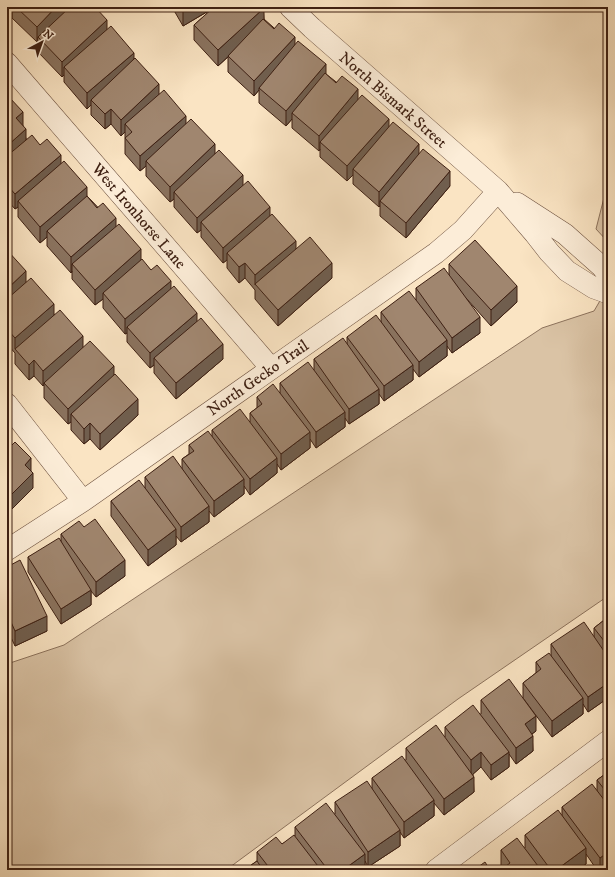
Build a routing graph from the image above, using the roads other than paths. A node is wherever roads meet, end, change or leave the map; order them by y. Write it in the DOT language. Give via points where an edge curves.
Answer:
graph roads {
  1 [pos="290,7"];
  2 [pos="7,63"];
  3 [pos="498,191"];
  4 [pos="586,252"];
  5 [pos="567,271"];
  6 [pos="608,275"];
  7 [pos="608,293"];
  8 [pos="271,368"];
  9 [pos="7,404"];
  10 [pos="84,501"];
  11 [pos="7,550"];
  12 [pos="608,742"];
  13 [pos="436,870"];
  1 -- 3 [label="street, North Bismark Street"];
  2 -- 8 [label="street, West Ironhorse Lane"];
  3 -- 4 [label="street" via="566,234"];
  3 -- 5 [label="street"];
  3 -- 8 [label="street, North Gecko Trail" via="463,230 436,253"];
  4 -- 5 [label="street"];
  4 -- 6 [label="street"];
  5 -- 7 [label="street" via="594,288"];
  8 -- 10 [label="street, North Gecko Trail"];
  9 -- 10 [label="street"];
  10 -- 11 [label="street, North Gecko Trail"];
  12 -- 13 [label="street"];
}
